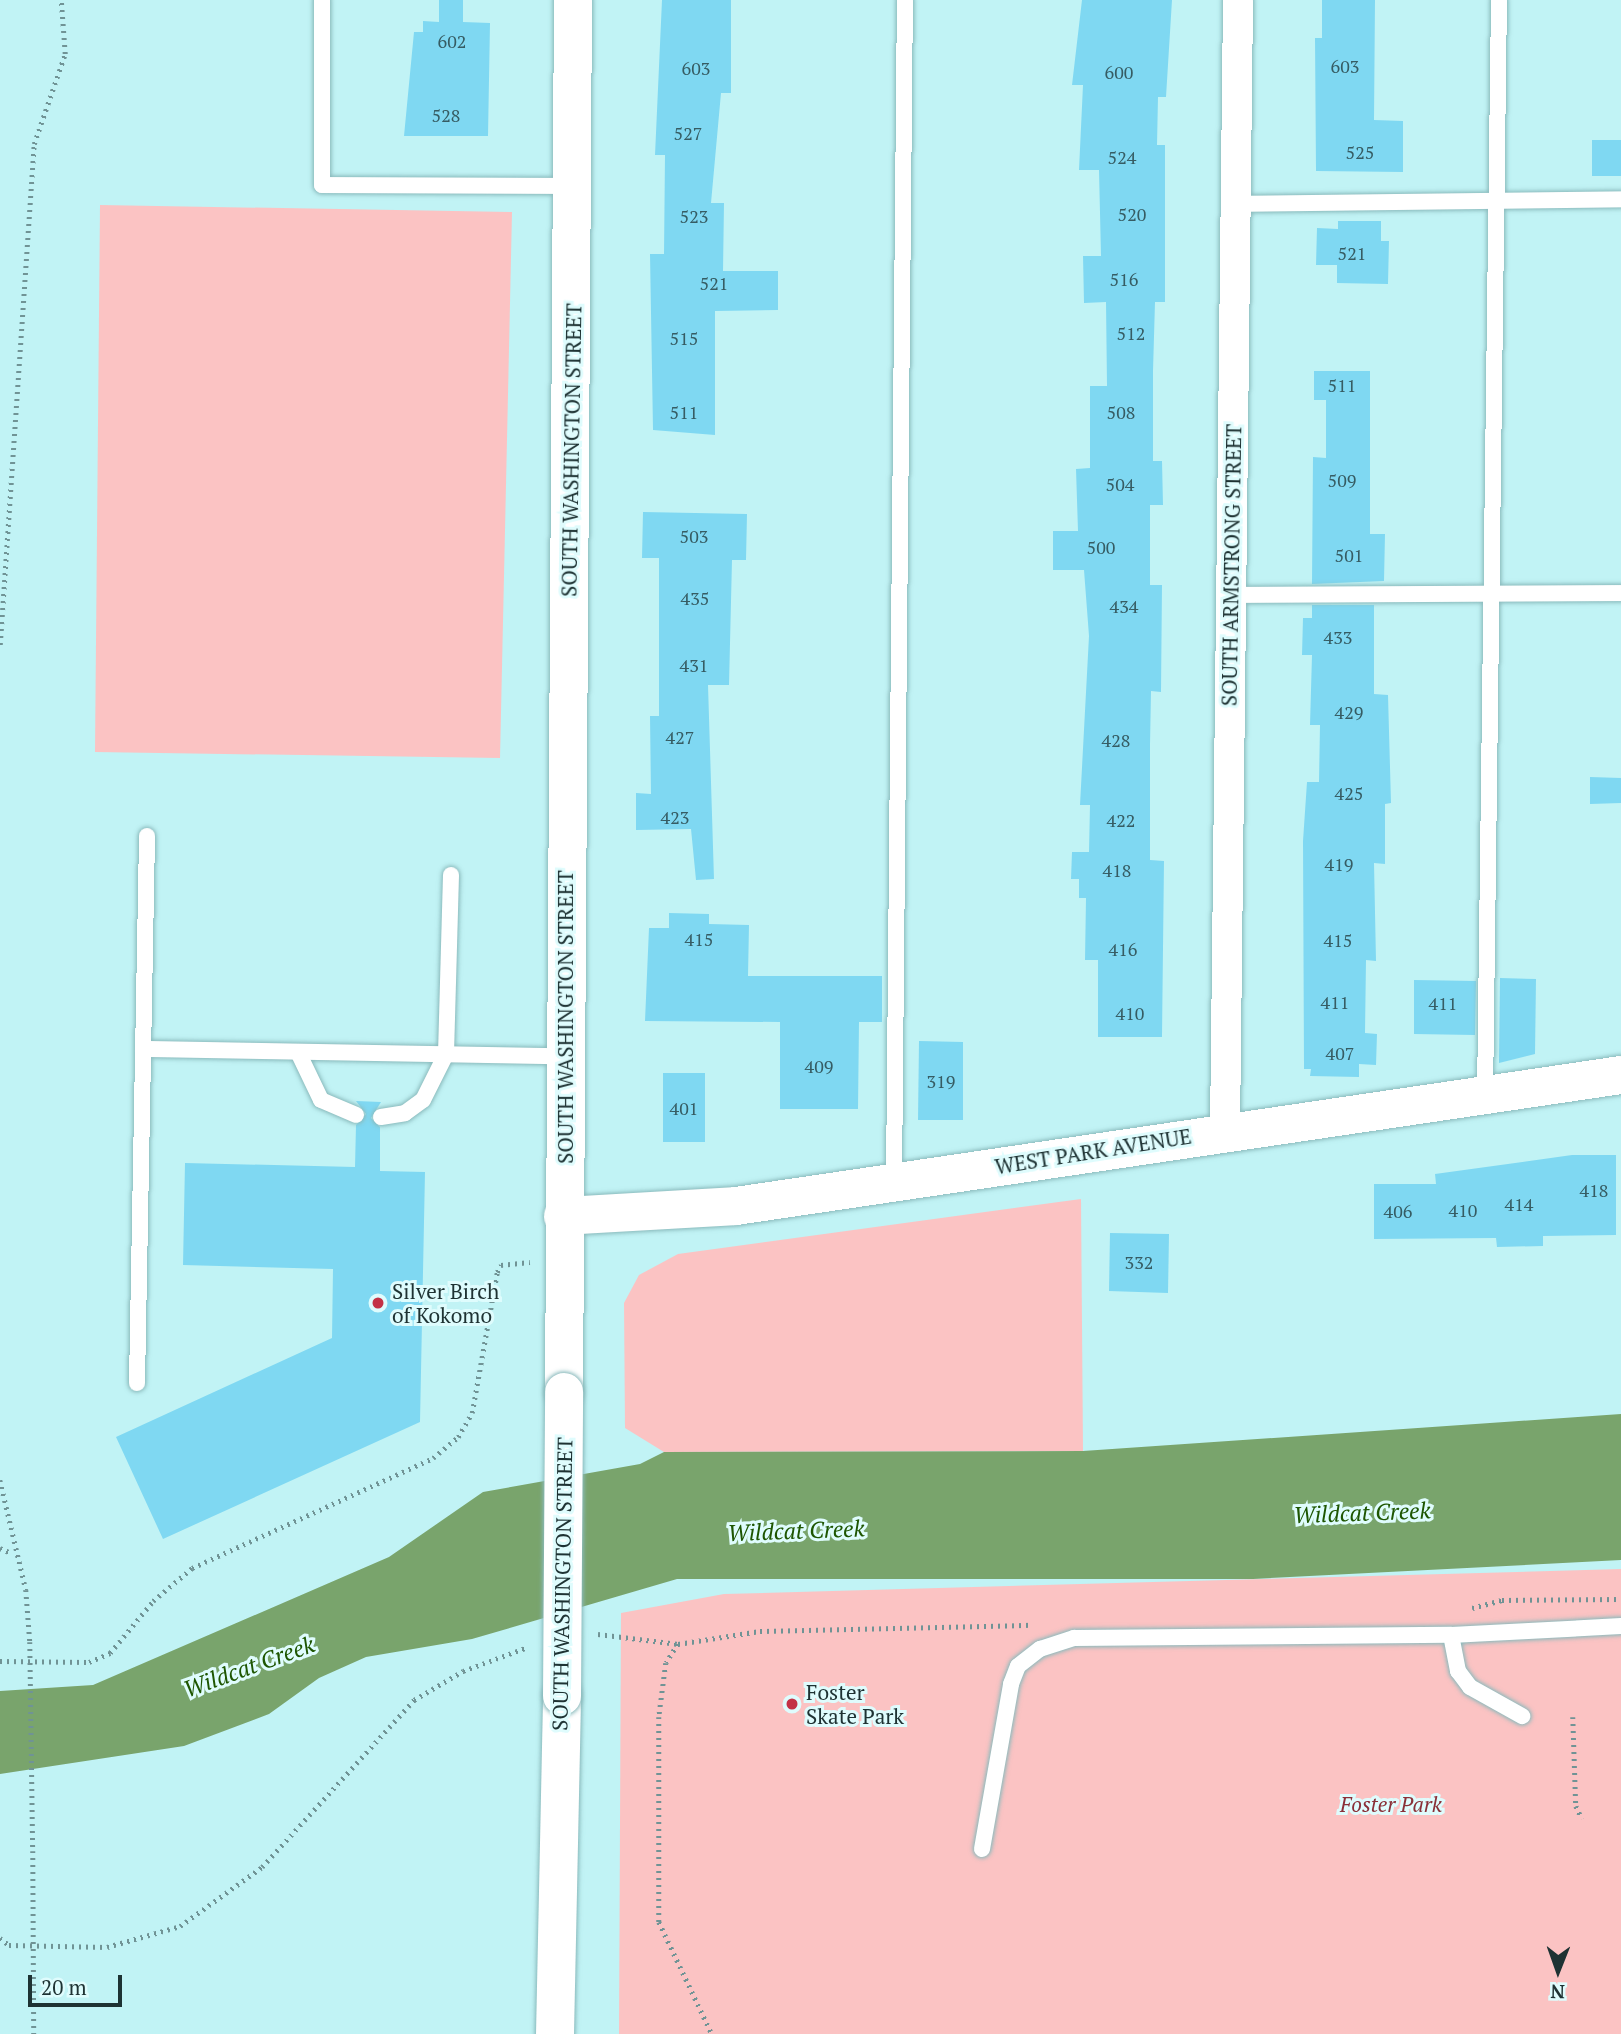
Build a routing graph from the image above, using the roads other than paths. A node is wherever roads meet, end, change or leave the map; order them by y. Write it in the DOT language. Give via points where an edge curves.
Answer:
graph roads {
  1 [pos="322,0"];
  2 [pos="573,0"];
  3 [pos="905,0"];
  4 [pos="1238,0"];
  5 [pos="1499,0"];
  6 [pos="574,186"];
  7 [pos="1621,199"];
  8 [pos="1497,203"];
  9 [pos="1235,204"];
  10 [pos="1621,593"];
  11 [pos="1229,595"];
  12 [pos="1492,596"];
  13 [pos="146,836"];
  14 [pos="451,875"];
  15 [pos="143,1049"];
  16 [pos="298,1052"];
  17 [pos="446,1054"];
  18 [pos="564,1056"];
  19 [pos="1621,1074"];
  20 [pos="1485,1097"];
  21 [pos="356,1115"];
  22 [pos="381,1117"];
  23 [pos="1225,1130"];
  24 [pos="894,1181"];
  25 [pos="563,1216"];
  26 [pos="137,1383"];
  27 [pos="1621,1626"];
  28 [pos="1451,1635"];
  29 [pos="1522,1716"];
  30 [pos="982,1849"];
  31 [pos="555,2034"];
  1 -- 6 [label="lane" via="321,185"];
  2 -- 6 [label="main road, SOUTH WASHINGTON STREET"];
  3 -- 24 [label="lane"];
  4 -- 9 [label="street, SOUTH ARMSTRONG STREET"];
  5 -- 8 [label="lane"];
  6 -- 18 [label="main road, SOUTH WASHINGTON STREET"];
  7 -- 8 [label="lane"];
  8 -- 9 [label="lane"];
  8 -- 12 [label="lane"];
  9 -- 11 [label="street, SOUTH ARMSTRONG STREET"];
  10 -- 12 [label="lane"];
  11 -- 12 [label="lane"];
  11 -- 23 [label="street, SOUTH ARMSTRONG STREET"];
  12 -- 20 [label="lane"];
  13 -- 15 [label="lane"];
  14 -- 17 [label="lane"];
  15 -- 16 [label="lane"];
  15 -- 26 [label="lane"];
  16 -- 17 [label="lane"];
  16 -- 21 [label="lane" via="321,1100"];
  17 -- 18 [label="lane"];
  17 -- 22 [label="lane" via="424,1100 405,1113"];
  18 -- 25 [label="main road, SOUTH WASHINGTON STREET"];
  19 -- 20 [label="main road, WEST PARK AVENUE"];
  20 -- 23 [label="main road, WEST PARK AVENUE"];
  23 -- 24 [label="main road, WEST PARK AVENUE"];
  24 -- 25 [label="main road, WEST PARK AVENUE" via="736,1206"];
  25 -- 31 [label="main road, SOUTH WASHINGTON STREET, bridge" via="562,1696"];
  27 -- 28 [label="lane"];
  28 -- 29 [label="lane" via="1458,1671 1470,1687"];
  28 -- 30 [label="lane" via="1074,1638 1040,1649 1018,1666 1011,1684"];
}
